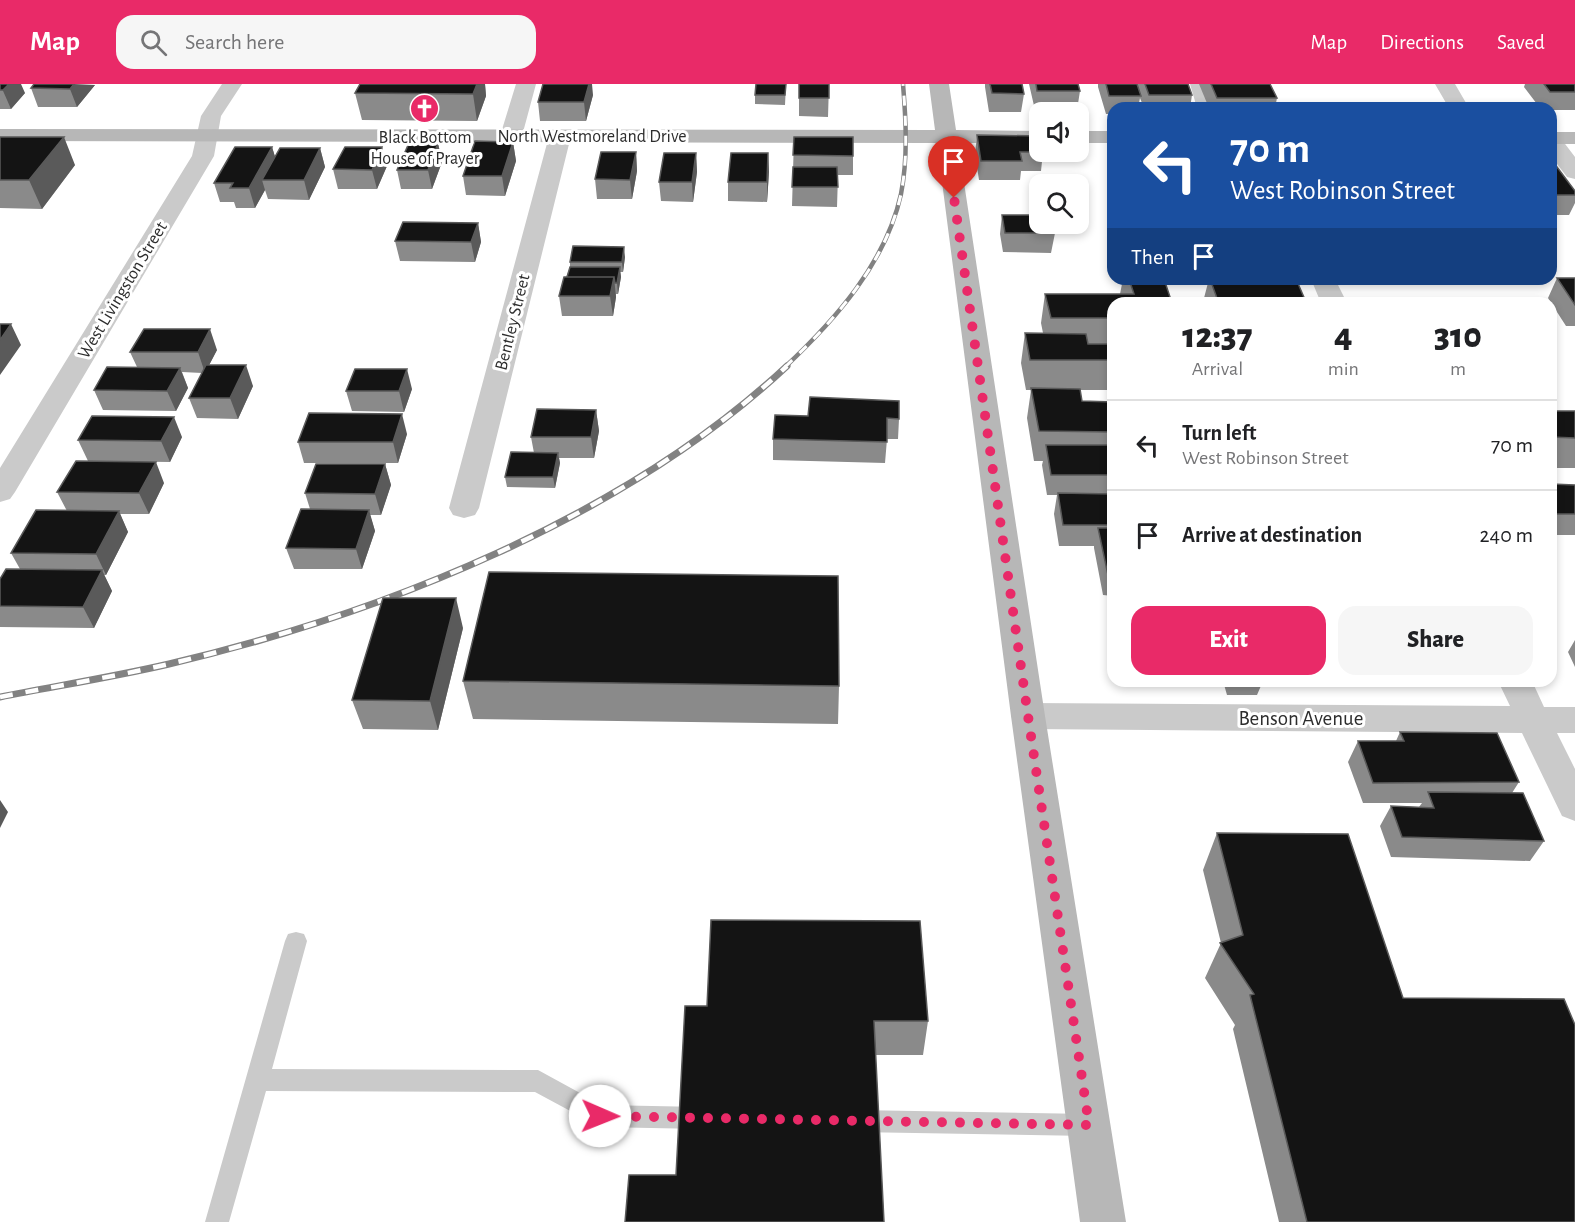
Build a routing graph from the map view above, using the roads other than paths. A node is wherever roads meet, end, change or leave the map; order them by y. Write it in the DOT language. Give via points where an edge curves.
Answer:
graph roads {
  1 [pos="232,84"];
  2 [pos="526,84"];
  3 [pos="939,84"];
  4 [pos="1196,84"];
  5 [pos="1445,84"];
  6 [pos="1201,102"];
  7 [pos="1456,102"];
  8 [pos="0,135"];
  9 [pos="206,135"];
  10 [pos="511,136"];
  11 [pos="560,136"];
  12 [pos="946,137"];
  13 [pos="1029,137"];
  14 [pos="1089,137"];
  15 [pos="1107,137"];
  16 [pos="1575,138"];
  17 [pos="1557,140"];
  18 [pos="1557,148"];
  19 [pos="1575,172"];
  20 [pos="0,492"];
  21 [pos="465,508"];
  22 [pos="1518,687"];
  23 [pos="1028,716"];
  24 [pos="1534,720"];
  25 [pos="1575,720"];
  26 [pos="1575,807"];
  27 [pos="296,941"];
  28 [pos="257,1080"];
  29 [pos="719,1118"];
  30 [pos="838,1120"];
  31 [pos="1089,1125"];
  32 [pos="217,1222"];
  33 [pos="1103,1222"];
  1 -- 9 [label="street, West Livingston Street" via="211,116"];
  2 -- 10 [label="street"];
  3 -- 12 [label="street"];
  4 -- 6 [label="lane"];
  5 -- 7 [label="street"];
  8 -- 9 [label="street, North Westmoreland Drive"];
  9 -- 10 [label="street, North Westmoreland Drive"];
  9 -- 20 [label="street, West Livingston Street" via="203,156"];
  10 -- 11 [label="street, North Westmoreland Drive"];
  11 -- 12 [label="street, North Westmoreland Drive"];
  11 -- 21 [label="street, Bentley Street"];
  12 -- 13 [label="street, North Westmoreland Drive"];
  12 -- 23 [label="street"];
  14 -- 15 [label="street"];
  16 -- 17 [label="street"];
  18 -- 19 [label="street"];
  22 -- 24 [label="street"];
  23 -- 24 [label="street, Benson Avenue"];
  23 -- 31 [label="street"];
  24 -- 25 [label="street, Benson Avenue"];
  24 -- 26 [label="street"];
  27 -- 28 [label="lane"];
  28 -- 29 [label="lane" via="538,1081 600,1116"];
  28 -- 32 [label="lane"];
  30 -- 31 [label="lane"];
  31 -- 33 [label="street"];
}
